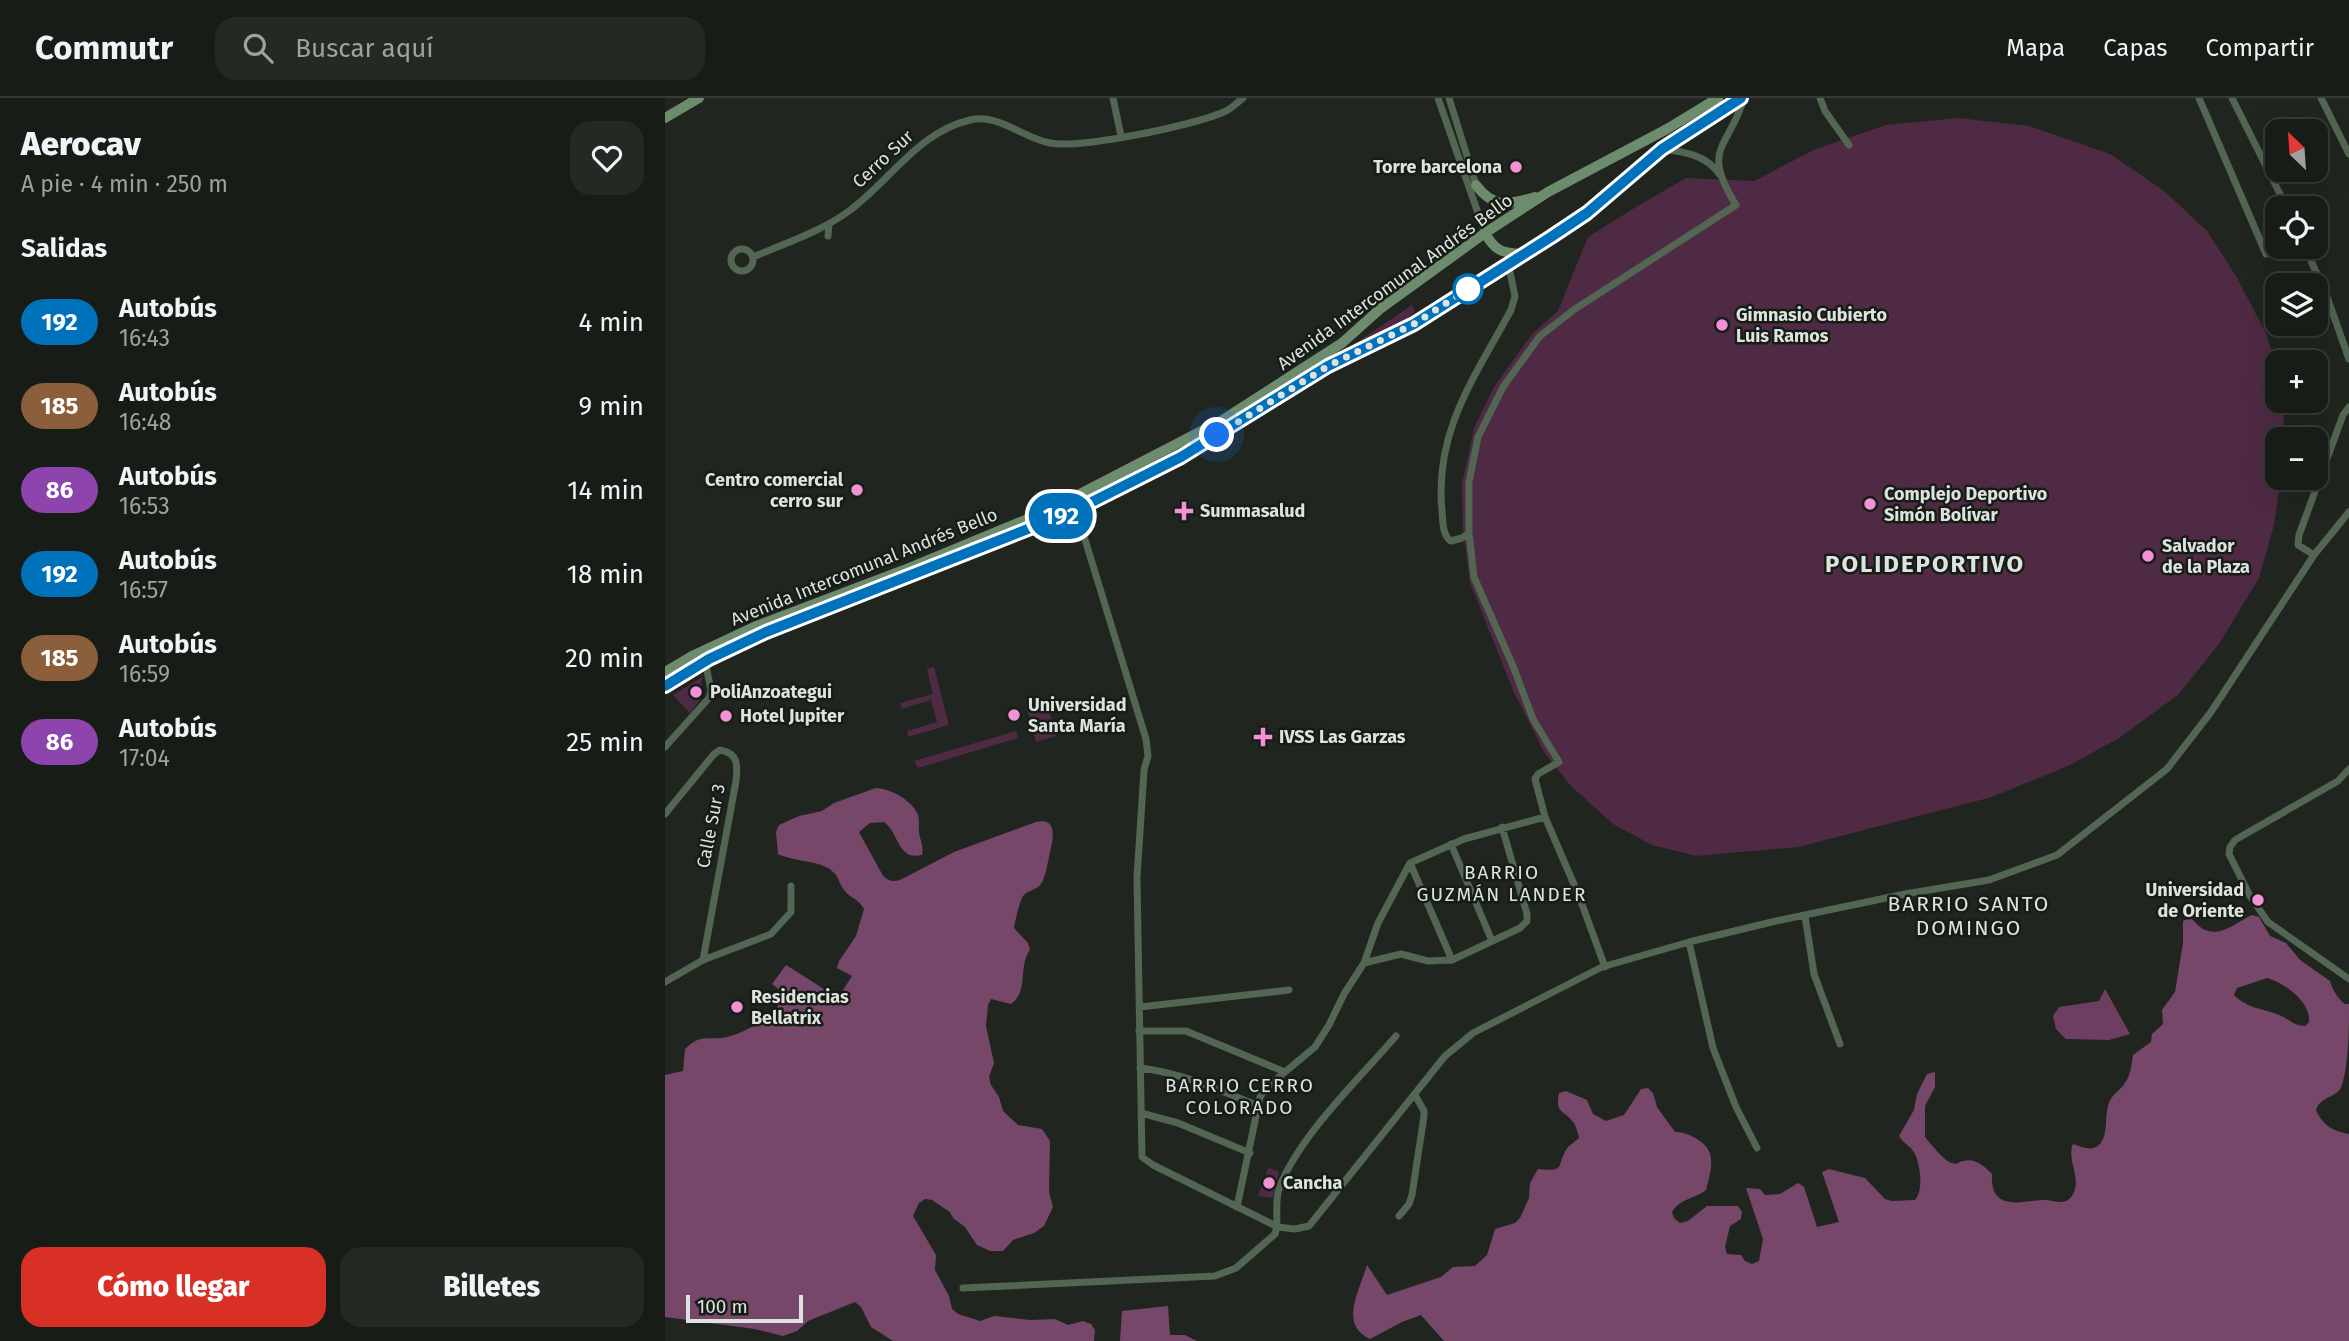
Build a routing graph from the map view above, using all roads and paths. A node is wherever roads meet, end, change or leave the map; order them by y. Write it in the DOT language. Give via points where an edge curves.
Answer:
graph roads {
  1 [pos="699,98"];
  2 [pos="1113,98"];
  3 [pos="1243,98"];
  4 [pos="1438,98"];
  5 [pos="1449,98"];
  6 [pos="1718,98"];
  7 [pos="1743,98"];
  8 [pos="1821,98"];
  9 [pos="2199,98"];
  10 [pos="2232,98"];
  11 [pos="2321,98"];
  12 [pos="665,118"];
  13 [pos="1121,136"];
  14 [pos="1849,145"];
  15 [pos="1662,149"];
  16 [pos="2349,154"];
  17 [pos="1720,176"];
  18 [pos="1476,185"];
  19 [pos="1548,192"];
  20 [pos="2281,196"];
  21 [pos="829,224"];
  22 [pos="1485,233"];
  23 [pos="828,236"];
  24 [pos="2265,252"];
  25 [pos="1523,254"];
  26 [pos="753,257"];
  27 [pos="2310,259"];
  28 [pos="1508,263"];
  29 [pos="2349,359"];
  30 [pos="2349,407"];
  31 [pos="1076,510"];
  32 [pos="2349,512"];
  33 [pos="1469,533"];
  34 [pos="2313,555"];
  35 [pos="705,661"];
  36 [pos="666,670"];
  37 [pos="665,686"];
  38 [pos="665,747"];
  39 [pos="2349,769"];
  40 [pos="665,814"];
  41 [pos="1545,817"];
  42 [pos="1503,827"];
  43 [pos="1451,844"];
  44 [pos="1410,863"];
  45 [pos="791,886"];
  46 [pos="1805,916"];
  47 [pos="1492,941"];
  48 [pos="1689,942"];
  49 [pos="703,960"];
  50 [pos="1452,960"];
  51 [pos="1364,963"];
  52 [pos="1605,967"];
  53 [pos="2349,979"];
  54 [pos="665,982"];
  55 [pos="1289,990"];
  56 [pos="1140,1007"];
  57 [pos="1139,1031"];
  58 [pos="1397,1036"];
  59 [pos="1840,1044"];
  60 [pos="1140,1068"];
  61 [pos="1285,1072"];
  62 [pos="1415,1095"];
  63 [pos="1259,1106"];
  64 [pos="1141,1113"];
  65 [pos="1757,1148"];
  66 [pos="1250,1153"];
  67 [pos="1237,1207"];
  68 [pos="1399,1216"];
  69 [pos="1278,1227"];
  70 [pos="963,1288"];
  1 -- 12 [label="main road"];
  2 -- 13 [label="street"];
  3 -- 13 [label="street, Cerro Sur" via="1227,111"];
  4 -- 22 [label="street"];
  5 -- 18 [label="street"];
  6 -- 19 [label="main road, Avenida Intercomunal Andrés Bello"];
  7 -- 15 [label="main road, Avenida Intercomunal Andrés Bello"];
  7 -- 17 [label="street" via="1720,148"];
  8 -- 14 [label="street"];
  9 -- 24 [label="street"];
  10 -- 20 [label="street"];
  11 -- 16 [label="street"];
  13 -- 21 [label="street, Cerro Sur" via="1051,144 989,119 951,125 927,139 872,193"];
  15 -- 17 [label="street" via="1705,159"];
  15 -- 25 [label="main road, Avenida Intercomunal Andrés Bello" via="1587,213"];
  17 -- 33 [label="street" via="1736,205 1553,325 1521,360 1478,437 1469,482"];
  18 -- 19 [label="main road" via="1498,203 1511,204"];
  19 -- 22 [label="main road, Avenida Intercomunal Andrés Bello"];
  21 -- 23 [label="street"];
  21 -- 26 [label="street, Cerro Sur"];
  22 -- 25 [label="main road" via="1492,246"];
  22 -- 36 [label="main road, Avenida Intercomunal Andrés Bello" via="1380,309 1342,343 1221,421 1048,510 746,630"];
  25 -- 28 [label="main road, Avenida Intercomunal Andrés Bello"];
  27 -- 29 [label="street"];
  28 -- 31 [label="main road, Avenida Intercomunal Andrés Bello" via="1414,324 1328,366 1181,457"];
  28 -- 33 [label="street" via="1515,296 1511,310 1458,408 1442,462 1440,495 1446,537 1457,540"];
  30 -- 34 [label="street" via="2299,535 2301,548"];
  31 -- 35 [label="main road, Avenida Intercomunal Andrés Bello" via="778,627"];
  31 -- 56 [label="street" via="1146,739 1137,878"];
  32 -- 34 [label="street"];
  33 -- 41 [label="street" via="1474,578 1533,719 1559,762 1535,779"];
  34 -- 46 [label="street" via="2211,712 2167,769 2057,855 1989,880"];
  35 -- 37 [label="main road, Avenida Intercomunal Andrés Bello"];
  35 -- 38 [label="street" via="709,698"];
  39 -- 53 [label="street" via="2338,781 2235,840 2229,855 2267,922"];
  40 -- 49 [label="street, Calle Sur 3" via="714,754 727,751 734,757 736,781"];
  41 -- 42 [label="street"];
  41 -- 52 [label="street"];
  42 -- 43 [label="street"];
  42 -- 47 [label="street" via="1527,921"];
  43 -- 44 [label="street"];
  43 -- 47 [label="street"];
  44 -- 50 [label="street"];
  44 -- 51 [label="street" via="1378,923"];
  45 -- 49 [label="street" via="790,912 778,929"];
  46 -- 48 [label="street"];
  46 -- 59 [label="street" via="1815,974"];
  47 -- 50 [label="street"];
  48 -- 52 [label="street"];
  48 -- 65 [label="street" via="1713,1048"];
  49 -- 54 [label="street"];
  50 -- 51 [label="street" via="1428,961 1401,954"];
  51 -- 61 [label="street" via="1315,1047"];
  52 -- 62 [label="street" via="1473,1033 1445,1056"];
  55 -- 56 [label="street"];
  56 -- 57 [label="street"];
  57 -- 60 [label="street"];
  57 -- 61 [label="street" via="1186,1031"];
  58 -- 69 [label="street" via="1289,1165 1278,1190"];
  60 -- 63 [label="street" via="1191,1078"];
  60 -- 64 [label="street"];
  61 -- 63 [label="street" via="1267,1087"];
  62 -- 68 [label="street" via="1424,1116 1412,1195"];
  62 -- 69 [label="street" via="1309,1226"];
  63 -- 66 [label="street"];
  64 -- 66 [label="street"];
  64 -- 67 [label="street" via="1140,1151 1146,1161"];
  66 -- 67 [label="street"];
  67 -- 69 [label="street"];
  69 -- 70 [label="street" via="1270,1240 1236,1268 1215,1276"];
}
